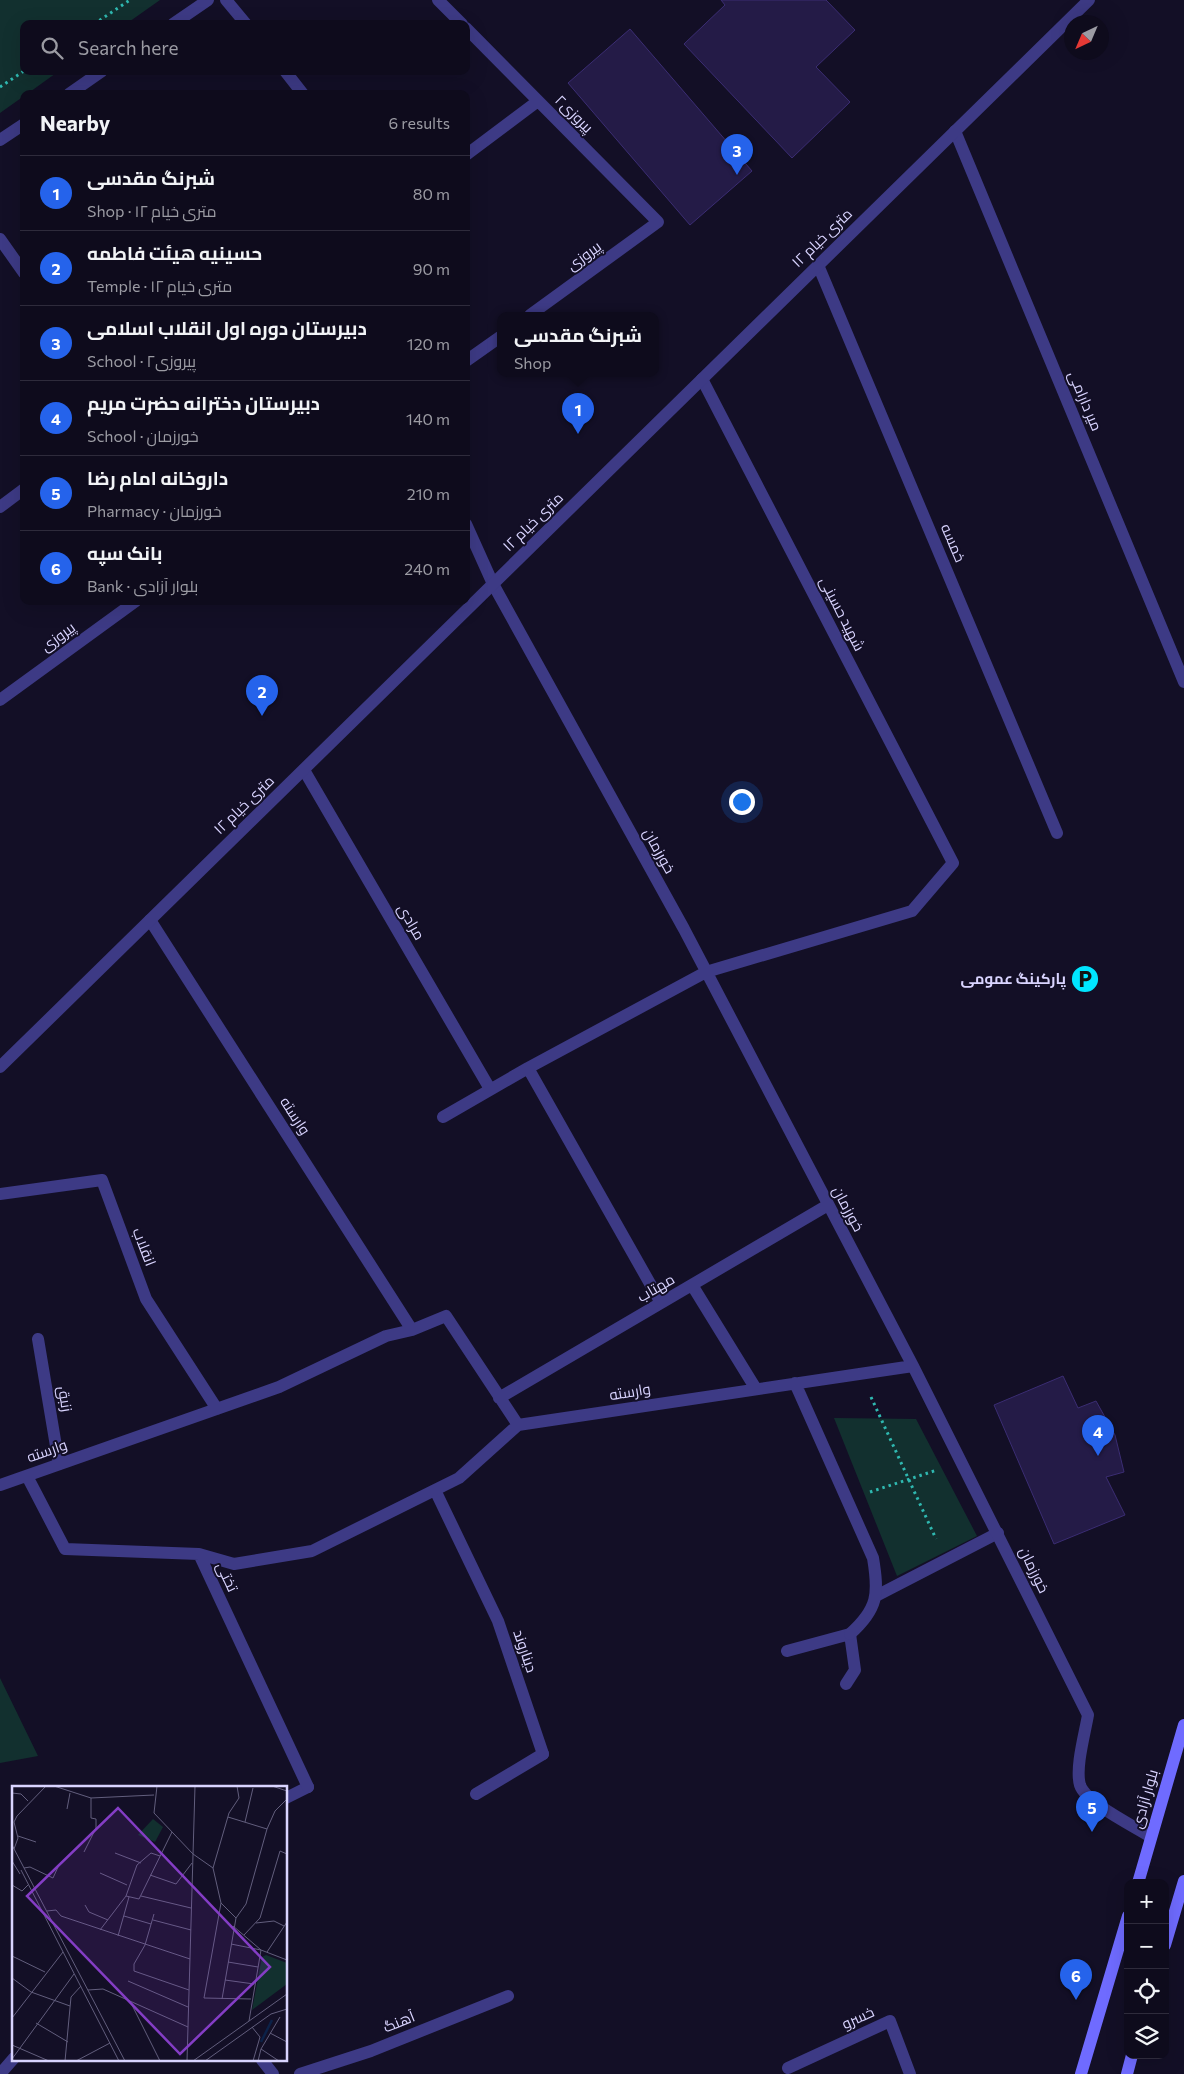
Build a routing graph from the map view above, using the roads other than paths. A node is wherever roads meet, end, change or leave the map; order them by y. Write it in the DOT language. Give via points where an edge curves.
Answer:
graph roads {
  1 [pos="208,0"];
  2 [pos="226,0"];
  3 [pos="438,0"];
  4 [pos="1089,0"];
  5 [pos="179,20"];
  6 [pos="243,20"];
  7 [pos="458,20"];
  8 [pos="470,32"];
  9 [pos="99,75"];
  10 [pos="288,75"];
  11 [pos="87,89"];
  12 [pos="300,90"];
  13 [pos="538,101"];
  14 [pos="20,127"];
  15 [pos="955,131"];
  16 [pos="0,140"];
  17 [pos="470,152"];
  18 [pos="658,222"];
  19 [pos="0,239"];
  20 [pos="818,265"];
  21 [pos="20,267"];
  22 [pos="534,312"];
  23 [pos="497,338"];
  24 [pos="470,358"];
  25 [pos="702,379"];
  26 [pos="20,492"];
  27 [pos="0,506"];
  28 [pos="470,533"];
  29 [pos="494,584"];
  30 [pos="131,605"];
  31 [pos="1184,656"];
  32 [pos="1182,676"];
  33 [pos="0,700"];
  34 [pos="304,770"];
  35 [pos="1057,833"];
  36 [pos="150,920"];
  37 [pos="706,972"];
  38 [pos="0,1067"];
  39 [pos="528,1068"];
  40 [pos="490,1090"];
  41 [pos="443,1117"];
  42 [pos="0,1194"];
  43 [pos="828,1206"];
  44 [pos="692,1285"];
  45 [pos="661,1304"];
  46 [pos="412,1330"];
  47 [pos="38,1339"];
  48 [pos="913,1366"];
  49 [pos="795,1383"];
  50 [pos="756,1389"];
  51 [pos="499,1398"];
  52 [pos="217,1409"];
  53 [pos="518,1425"];
  54 [pos="59,1464"];
  55 [pos="27,1476"];
  56 [pos="0,1485"];
  57 [pos="435,1490"];
  58 [pos="998,1533"];
  59 [pos="199,1554"];
  60 [pos="876,1596"];
  61 [pos="850,1634"];
  62 [pos="787,1651"];
  63 [pos="846,1684"];
  64 [pos="1184,1725"];
  65 [pos="476,1794"];
  66 [pos="288,1797"];
  67 [pos="1151,1837"];
  68 [pos="1139,1879"];
  69 [pos="1184,1881"];
  70 [pos="1126,1924"];
  71 [pos="1169,1931"];
  72 [pos="508,1996"];
  73 [pos="1131,2059"];
  74 [pos="12,2060"];
  75 [pos="264,2062"];
  76 [pos="788,2068"];
  77 [pos="0,2074"];
  78 [pos="273,2074"];
  79 [pos="300,2074"];
  80 [pos="910,2074"];
  81 [pos="1081,2074"];
  82 [pos="1127,2074"];
  1 -- 5 [label="street"];
  2 -- 6 [label="street"];
  3 -- 7 [label="street"];
  4 -- 15 [label="street, ۱۲ متری خیام"];
  8 -- 13 [label="street, پیروزی۲"];
  9 -- 11 [label="street"];
  10 -- 12 [label="street"];
  13 -- 17 [label="street"];
  13 -- 18 [label="street, پیروزی۲"];
  14 -- 16 [label="street"];
  15 -- 20 [label="street, ۱۲ متری خیام"];
  15 -- 32 [label="street, میر دارامی"];
  18 -- 22 [label="street, پیروزی"];
  19 -- 21 [label="street"];
  20 -- 25 [label="street, ۱۲ متری خیام"];
  20 -- 35 [label="street, خمسه"];
  23 -- 24 [label="street"];
  25 -- 29 [label="street, ۱۲ متری خیام"];
  25 -- 37 [label="street, شهید حسینی" via="953,863 912,912"];
  26 -- 27 [label="street"];
  28 -- 29 [label="street, خورزمان"];
  29 -- 34 [label="street, ۱۲ متری خیام"];
  29 -- 37 [label="street, خورزمان"];
  30 -- 33 [label="street, پیروزی"];
  31 -- 32 [label="street"];
  34 -- 36 [label="street, ۱۲ متری خیام"];
  34 -- 40 [label="street, مرادی"];
  36 -- 38 [label="street, ۱۲ متری خیام"];
  36 -- 46 [label="street, وارسته"];
  37 -- 39 [label="street"];
  37 -- 43 [label="street, خورزمان"];
  39 -- 40 [label="street"];
  39 -- 45 [label="street"];
  40 -- 41 [label="street"];
  42 -- 52 [label="street, انقلاب" via="102,1180 146,1299"];
  43 -- 44 [label="street, مهتاب"];
  43 -- 48 [label="street, خورزمان"];
  44 -- 45 [label="street, مهتاب"];
  44 -- 50 [label="street"];
  45 -- 51 [label="street, مهتاب"];
  46 -- 51 [label="street, وارسته" via="446,1316"];
  46 -- 52 [label="street, وارسته" via="386,1336 279,1387"];
  47 -- 54 [label="street, زنبق"];
  48 -- 49 [label="street, وارسته"];
  48 -- 58 [label="street, خورزمان"];
  49 -- 50 [label="street, وارسته"];
  49 -- 60 [label="street" via="873,1558"];
  50 -- 53 [label="street, وارسته"];
  51 -- 53 [label="street, وارسته"];
  52 -- 54 [label="street, وارسته"];
  53 -- 57 [label="street" via="459,1478"];
  54 -- 55 [label="street, وارسته"];
  55 -- 56 [label="street, وارسته"];
  55 -- 59 [label="street, تختی" via="65,1548"];
  57 -- 59 [label="street" via="312,1551 234,1564"];
  57 -- 65 [label="street, دیناروند" via="498,1621 543,1754"];
  58 -- 60 [label="street"];
  58 -- 67 [label="street, خورزمان" via="1088,1715 1080,1784 1087,1796"];
  59 -- 66 [label="street, تختی" via="308,1786"];
  60 -- 61 [label="street" via="865,1620"];
  61 -- 62 [label="street"];
  61 -- 63 [label="street" via="855,1670"];
  64 -- 67 [label="main road, بلوار آزادی"];
  67 -- 68 [label="main road, بلوار آزادی"];
  69 -- 71 [label="main road"];
  70 -- 81 [label="main road"];
  72 -- 79 [label="street, آهنگ" via="371,2051"];
  73 -- 82 [label="main road"];
  74 -- 77 [label="street"];
  75 -- 78 [label="street"];
  76 -- 80 [label="street, خسرو" via="890,2021"];
}
